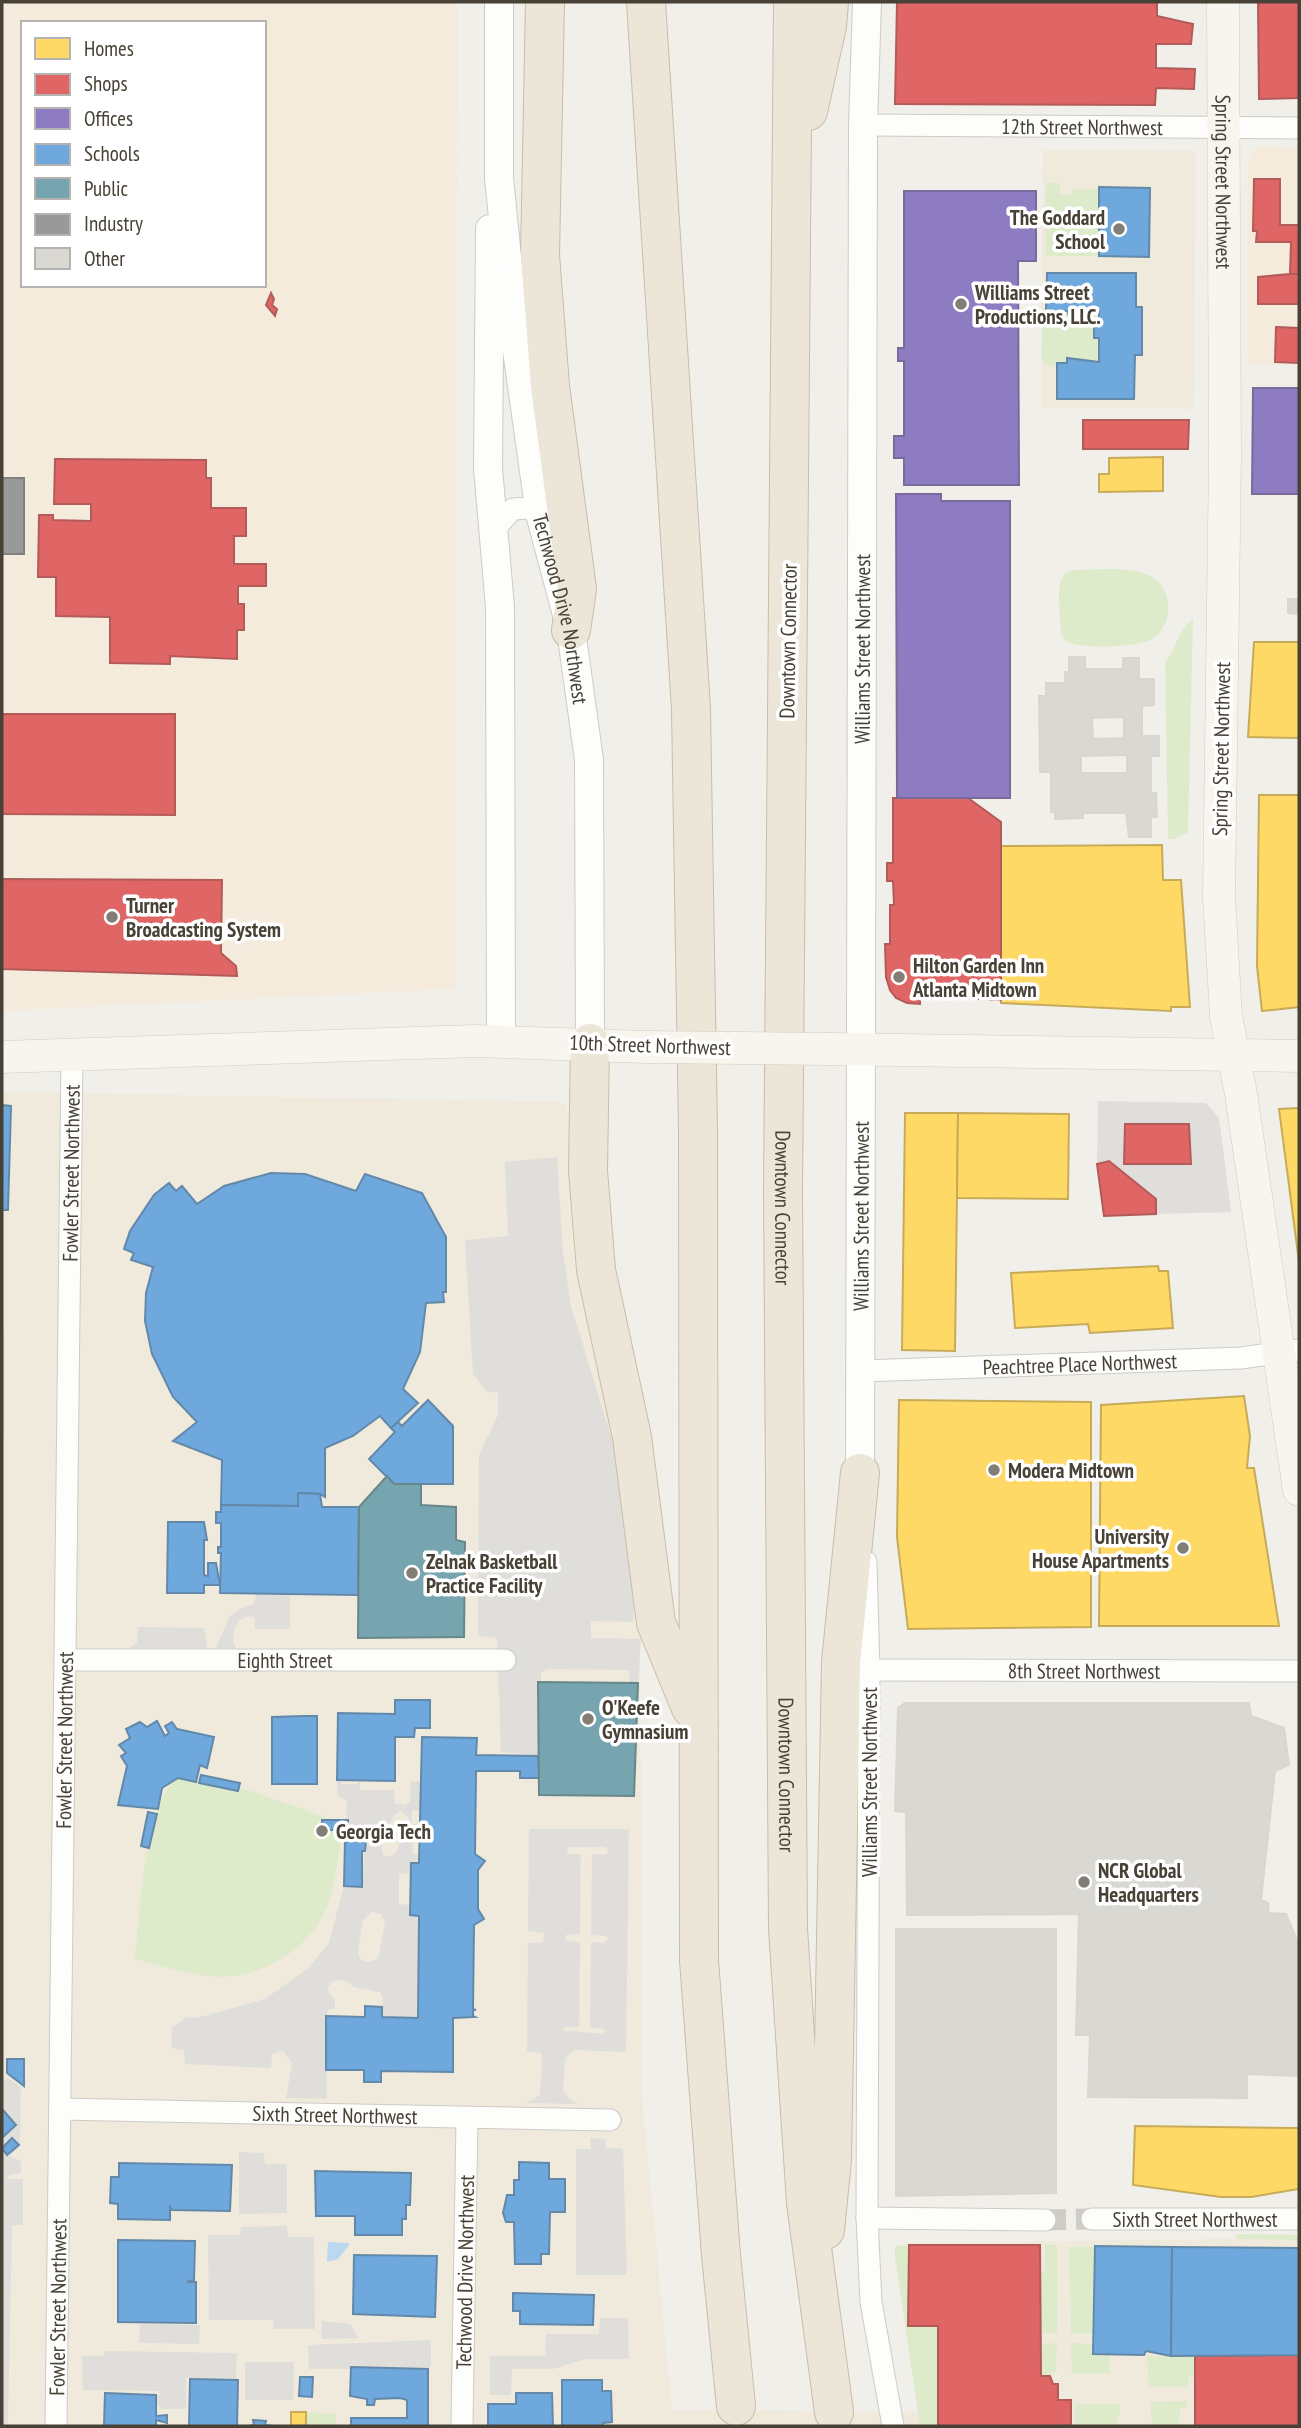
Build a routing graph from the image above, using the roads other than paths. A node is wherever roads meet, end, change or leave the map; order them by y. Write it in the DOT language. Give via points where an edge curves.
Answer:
graph roads {
  1 [pos="499,2"];
  2 [pos="545,2"];
  3 [pos="646,2"];
  4 [pos="793,2"];
  5 [pos="829,2"];
  6 [pos="867,2"];
  7 [pos="1223,2"];
  8 [pos="863,125"];
  9 [pos="1225,128"];
  10 [pos="1299,128"];
  11 [pos="499,178"];
  12 [pos="792,178"];
  13 [pos="540,514"];
  14 [pos="494,529"];
  15 [pos="571,630"];
  16 [pos="500,1041"];
  17 [pos="590,1043"];
  18 [pos="845,1049"];
  19 [pos="72,1056"];
  20 [pos="1234,1056"];
  21 [pos="1299,1056"];
  22 [pos="2,1057"];
  23 [pos="1289,1351"];
  24 [pos="861,1371"];
  25 [pos="860,1473"];
  26 [pos="1299,1490"];
  27 [pos="505,1660"];
  28 [pos="65,1661"];
  29 [pos="869,1670"];
  30 [pos="1299,1671"];
  31 [pos="698,1726"];
  32 [pos="60,2109"];
  33 [pos="467,2118"];
  34 [pos="610,2120"];
  35 [pos="867,2218"];
  36 [pos="1092,2219"];
  37 [pos="1045,2220"];
  38 [pos="1299,2220"];
  39 [pos="815,2291"];
  40 [pos="736,2406"];
  41 [pos="834,2412"];
  42 [pos="56,2426"];
  43 [pos="462,2426"];
  44 [pos="892,2426"];
  1 -- 11 [label="street, Techwood Drive Northwest"];
  2 -- 15 [label="highway" via="540,255 550,386 577,589"];
  3 -- 31 [label="highway" via="691,709 698,1130"];
  4 -- 12 [label="highway, Downtown Connector"];
  5 -- 12 [label="highway"];
  6 -- 8 [label="street, Williams Street Northwest"];
  7 -- 9 [label="main road, Spring Street Northwest"];
  8 -- 9 [label="street, 12th Street Northwest"];
  8 -- 18 [label="street, Williams Street Northwest"];
  9 -- 10 [label="street, 12th Street Northwest"];
  9 -- 20 [label="main road, Spring Street Northwest" via="1219,897 1226,1016"];
  11 -- 13 [label="street, Techwood Drive Northwest"];
  11 -- 14 [label="street, Techwood Drive Northwest" via="488,243 488,468"];
  12 -- 39 [label="highway, Downtown Connector" via="783,1190 785,1721 789,1943"];
  13 -- 14 [label="street" via="530,508 513,509"];
  13 -- 15 [label="street, Techwood Drive Northwest"];
  14 -- 16 [label="street, Techwood Drive Northwest" via="500,607"];
  15 -- 17 [label="street, Techwood Drive Northwest" via="589,760"];
  16 -- 17 [label="main road, 10th Street Northwest"];
  16 -- 19 [label="main road, 10th Street Northwest"];
  17 -- 18 [label="main road, 10th Street Northwest, bridge"];
  17 -- 31 [label="highway" via="588,1171 596,1270 632,1437 656,1623"];
  18 -- 20 [label="main road, 10th Street Northwest"];
  18 -- 24 [label="street, Williams Street Northwest"];
  19 -- 22 [label="main road, 10th Street Northwest"];
  19 -- 28 [label="street, Fowler Street Northwest"];
  20 -- 21 [label="main road, 10th Street Northwest"];
  20 -- 23 [label="main road, Spring Street Northwest"];
  23 -- 24 [label="street, Peachtree Place Northwest" via="1241,1357"];
  23 -- 26 [label="main road, Spring Street Northwest"];
  24 -- 25 [label="street, Williams Street Northwest"];
  25 -- 29 [label="street, Williams Street Northwest"];
  25 -- 39 [label="highway" via="841,1662 832,2160"];
  27 -- 28 [label="street, Eighth Street"];
  28 -- 32 [label="street, Fowler Street Northwest"];
  29 -- 30 [label="street, 8th Street Northwest"];
  29 -- 35 [label="street, Williams Street Northwest"];
  31 -- 40 [label="highway" via="702,2018"];
  32 -- 33 [label="street, Sixth Street Northwest"];
  32 -- 42 [label="street, Fowler Street Northwest"];
  33 -- 34 [label="street, Sixth Street Northwest"];
  33 -- 43 [label="street, Techwood Drive Northwest"];
  35 -- 37 [label="street"];
  35 -- 44 [label="street, Williams Street Northwest" via="871,2302"];
  36 -- 38 [label="street, Sixth Street Northwest"];
  39 -- 41 [label="highway, Downtown Connector"];
}
